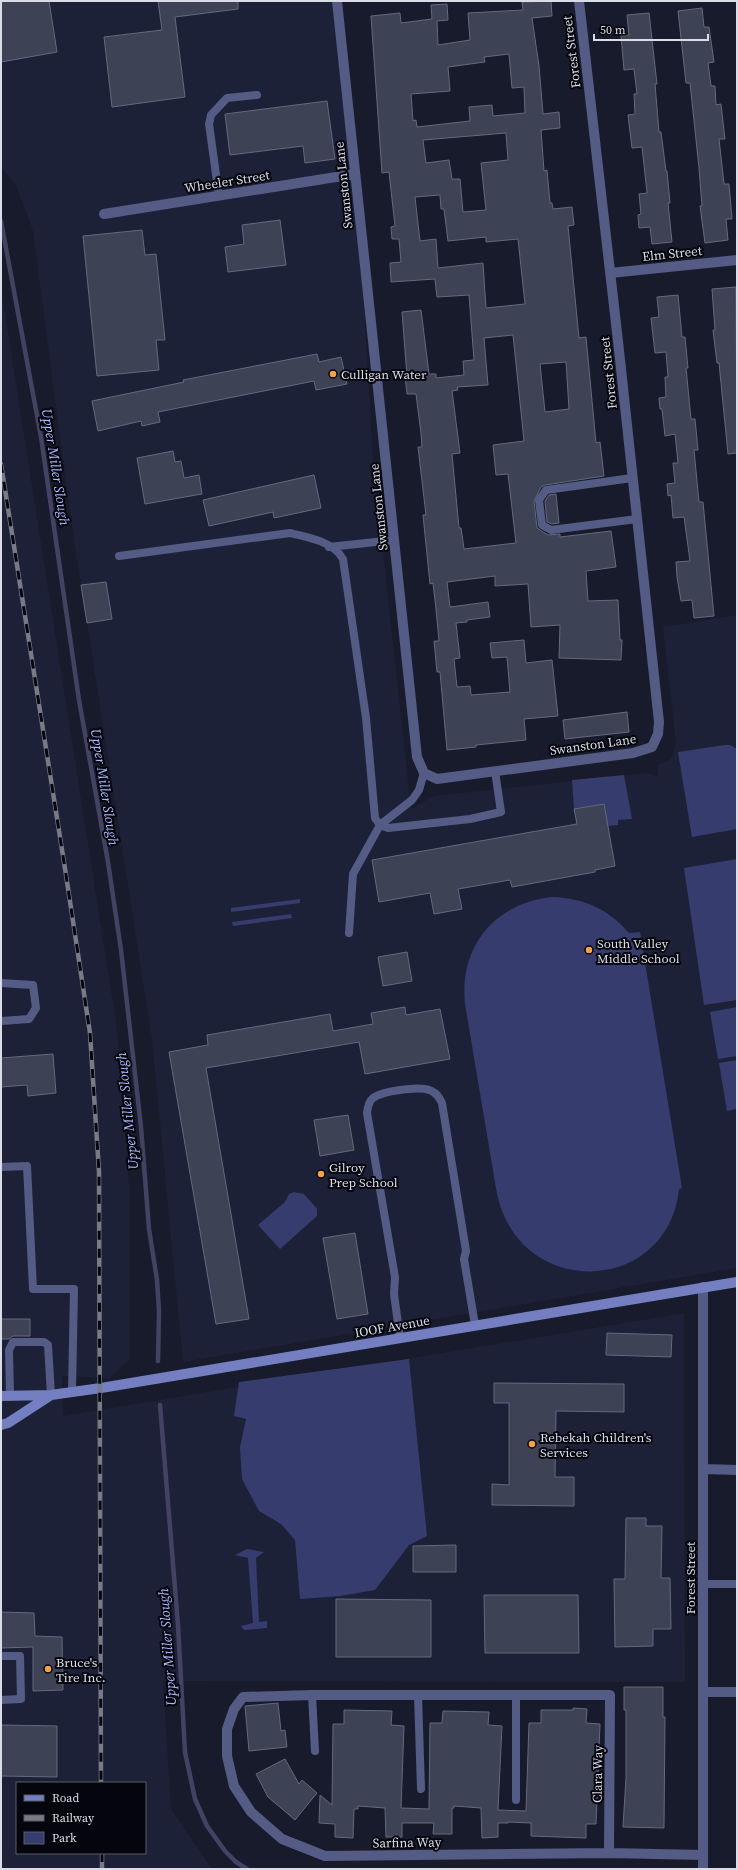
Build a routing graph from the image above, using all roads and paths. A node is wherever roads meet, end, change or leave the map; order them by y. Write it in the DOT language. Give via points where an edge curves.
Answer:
graph roads {
  1 [pos="337,1"];
  2 [pos="579,1"];
  3 [pos="257,94"];
  4 [pos="355,174"];
  5 [pos="219,196"];
  6 [pos="104,214"];
  7 [pos="737,260"];
  8 [pos="610,273"];
  9 [pos="632,478"];
  10 [pos="637,519"];
  11 [pos="394,540"];
  12 [pos="330,547"];
  13 [pos="119,556"];
  14 [pos="655,743"];
  15 [pos="495,771"];
  16 [pos="424,773"];
  17 [pos="380,825"];
  18 [pos="349,933"];
  19 [pos="1,983"];
  20 [pos="1,1021"];
  21 [pos="1,1167"];
  22 [pos="737,1282"];
  23 [pos="704,1287"];
  24 [pos="474,1325"];
  25 [pos="400,1338"];
  26 [pos="5,1362"];
  27 [pos="72,1391"];
  28 [pos="51,1395"];
  29 [pos="5,1396"];
  30 [pos="1,1425"];
  31 [pos="702,1469"];
  32 [pos="737,1470"];
  33 [pos="704,1584"];
  34 [pos="737,1584"];
  35 [pos="1,1656"];
  36 [pos="704,1692"];
  37 [pos="737,1692"];
  38 [pos="418,1694"];
  39 [pos="312,1695"];
  40 [pos="516,1695"];
  41 [pos="1,1700"];
  42 [pos="315,1751"];
  43 [pos="421,1789"];
  44 [pos="516,1800"];
  45 [pos="609,1853"];
  46 [pos="703,1855"];
  47 [pos="703,1869"];
  1 -- 4 [label="street, Swanston Lane"];
  2 -- 8 [label="street, Forest Street"];
  3 -- 5 [label="lane" via="227,98 211,115 209,124"];
  4 -- 5 [label="street, Wheeler Street"];
  4 -- 11 [label="street, Swanston Lane"];
  5 -- 6 [label="street, Wheeler Street"];
  7 -- 8 [label="street, Elm Street"];
  8 -- 9 [label="street, Forest Street"];
  9 -- 10 [label="street, Forest Street"];
  9 -- 10 [label="lane" via="546,490 539,500 542,525 551,530"];
  10 -- 14 [label="street, Forest Street" via="659,722"];
  11 -- 12 [label="lane"];
  11 -- 16 [label="street, Swanston Lane" via="417,758"];
  12 -- 13 [label="lane" via="290,533"];
  12 -- 17 [label="lane" via="344,559 366,718 375,818"];
  14 -- 15 [label="street, Swanston Lane" via="652,747 633,754"];
  15 -- 16 [label="street, Swanston Lane" via="437,779"];
  15 -- 17 [label="lane" via="500,812 470,819 420,825 388,828"];
  16 -- 17 [label="lane" via="419,790 412,800"];
  17 -- 18 [label="lane" via="353,874"];
  19 -- 20 [label="lane" via="33,985 36,1008 29,1018"];
  21 -- 27 [label="lane" via="27,1166 32,1289 74,1288"];
  22 -- 23 [label="street, IOOF Avenue"];
  23 -- 24 [label="street, IOOF Avenue"];
  23 -- 31 [label="street, Forest Street"];
  24 -- 25 [label="street, IOOF Avenue"];
  24 -- 25 [label="lane" via="464,1259 466,1250 442,1103 430,1090 420,1088 382,1093 368,1104 367,1113 395,1277 394,1294"];
  25 -- 27 [label="street, IOOF Avenue"];
  26 -- 28 [label="lane" via="13,1342 44,1342 48,1345"];
  26 -- 29 [label="lane"];
  27 -- 28 [label="street, IOOF Avenue"];
  28 -- 29 [label="street, IOOF Avenue"];
  28 -- 30 [label="street, IOOF Avenue"];
  31 -- 32 [label="street"];
  31 -- 33 [label="street, Forest Street"];
  33 -- 34 [label="lane"];
  33 -- 36 [label="street, Forest Street"];
  35 -- 41 [label="lane" via="20,1656 21,1699"];
  36 -- 37 [label="street"];
  36 -- 46 [label="street, Forest Street"];
  38 -- 39 [label="street"];
  38 -- 40 [label="street"];
  38 -- 43 [label="lane"];
  39 -- 42 [label="lane"];
  39 -- 45 [label="street, Sarfina Way" via="243,1697 234,1708 227,1729 228,1756 234,1786 251,1812 282,1839 325,1856"];
  40 -- 44 [label="lane"];
  40 -- 45 [label="street, Clara Way" via="610,1695"];
  45 -- 46 [label="street, Sarfina Way"];
  46 -- 47 [label="street, Forest Street"];
}
